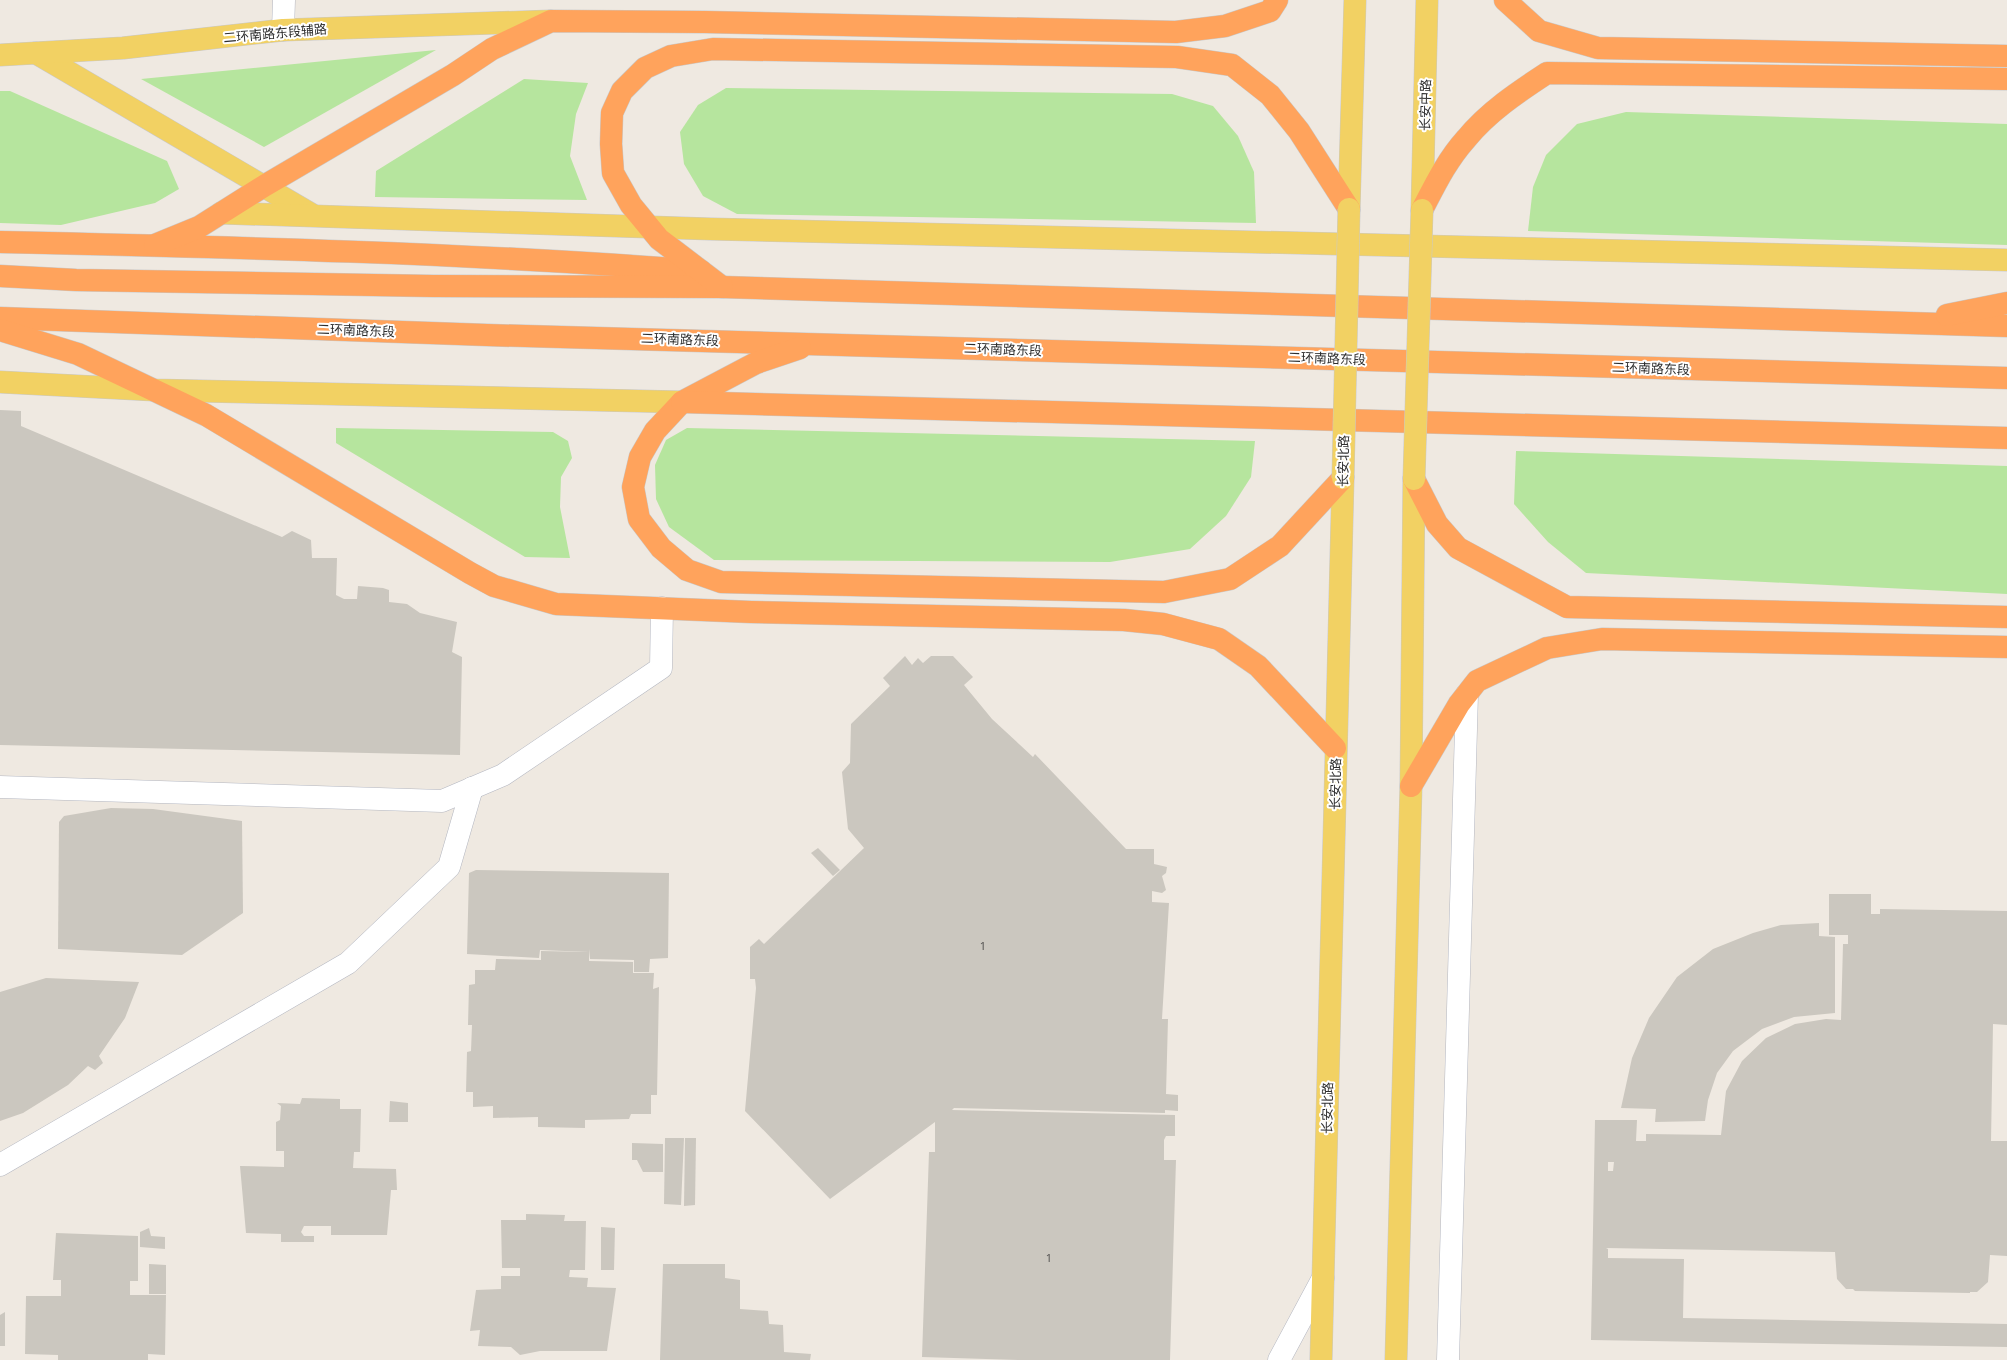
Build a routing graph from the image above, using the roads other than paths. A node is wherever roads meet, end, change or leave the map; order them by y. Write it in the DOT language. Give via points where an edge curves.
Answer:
graph roads {
  1 [pos="284,0"];
  2 [pos="1277,0"];
  3 [pos="1355,0"];
  4 [pos="1427,0"];
  5 [pos="1505,0"];
  6 [pos="551,21"];
  7 [pos="283,30"];
  8 [pos="36,53"];
  9 [pos="0,55"];
  10 [pos="2007,56"];
  11 [pos="2007,80"];
  12 [pos="264,186"];
  13 [pos="1349,209"];
  14 [pos="1422,210"];
  15 [pos="221,213"];
  16 [pos="313,215"];
  17 [pos="648,226"];
  18 [pos="0,242"];
  19 [pos="155,245"];
  20 [pos="2007,260"];
  21 [pos="701,271"];
  22 [pos="0,276"];
  23 [pos="722,287"];
  24 [pos="2007,303"];
  25 [pos="0,318"];
  26 [pos="1909,323"];
  27 [pos="2007,326"];
  28 [pos="0,330"];
  29 [pos="815,344"];
  30 [pos="2007,378"];
  31 [pos="0,382"];
  32 [pos="154,390"];
  33 [pos="682,402"];
  34 [pos="2007,438"];
  35 [pos="1343,478"];
  36 [pos="1414,479"];
  37 [pos="662,608"];
  38 [pos="2007,617"];
  39 [pos="2007,647"];
  40 [pos="1467,694"];
  41 [pos="1335,748"];
  42 [pos="1411,786"];
  43 [pos="0,787"];
  44 [pos="472,788"];
  45 [pos="0,1165"];
  46 [pos="1322,1278"];
  47 [pos="1279,1360"];
  48 [pos="1321,1360"];
  49 [pos="1396,1360"];
  50 [pos="1448,1360"];
  1 -- 7 [label="street"];
  2 -- 6 [label="highway" via="1270,11 1225,26 1176,32"];
  3 -- 13 [label="main road"];
  4 -- 14 [label="main road, 长安中路"];
  5 -- 10 [label="highway" via="1539,31 1598,48"];
  6 -- 7 [label="main road, 二环南路东段辅路"];
  6 -- 12 [label="highway" via="492,48 453,75"];
  7 -- 8 [label="main road, 二环南路东段辅路" via="123,48"];
  8 -- 9 [label="main road, 二环南路东段辅路"];
  8 -- 12 [label="main road"];
  11 -- 14 [label="highway" via="1547,73 1504,102 1466,138 1445,167"];
  12 -- 15 [label="highway"];
  12 -- 16 [label="main road"];
  13 -- 17 [label="highway" via="1299,131 1270,95 1232,65 1178,57 714,49 671,56 645,68 622,91 612,113 613,172 630,205"];
  13 -- 35 [label="main road, 长安北路, bridge"];
  14 -- 36 [label="main road, bridge"];
  15 -- 16 [label="main road"];
  15 -- 19 [label="highway" via="199,227"];
  16 -- 17 [label="main road"];
  17 -- 20 [label="main road"];
  17 -- 21 [label="highway" via="659,239"];
  18 -- 19 [label="highway"];
  19 -- 21 [label="highway" via="568,261"];
  21 -- 23 [label="highway"];
  22 -- 23 [label="highway" via="76,280 417,286"];
  23 -- 26 [label="highway"];
  24 -- 26 [label="highway"];
  25 -- 29 [label="highway, 二环南路东段"];
  26 -- 27 [label="highway"];
  28 -- 32 [label="highway" via="78,354"];
  29 -- 30 [label="highway, 二环南路东段"];
  29 -- 33 [label="highway" via="756,363"];
  31 -- 32 [label="main road"];
  32 -- 33 [label="main road"];
  32 -- 37 [label="highway" via="206,415 494,586 556,604"];
  33 -- 34 [label="highway"];
  33 -- 35 [label="highway" via="655,431 640,457 633,487 639,519 661,548 687,570 721,582 1164,592 1230,578 1280,546"];
  35 -- 41 [label="main road, 长安北路"];
  36 -- 38 [label="highway" via="1437,524 1458,548 1567,607"];
  36 -- 42 [label="main road"];
  37 -- 41 [label="highway" via="1124,620 1164,624 1219,639 1258,666"];
  37 -- 44 [label="street" via="661,668 503,775"];
  39 -- 40 [label="highway" via="1602,639 1547,648 1477,681"];
  40 -- 42 [label="highway"];
  40 -- 50 [label="street"];
  41 -- 46 [label="main road, 长安北路"];
  42 -- 49 [label="main road"];
  43 -- 44 [label="street" via="442,801"];
  44 -- 45 [label="street" via="449,867 348,963"];
  46 -- 47 [label="street"];
  46 -- 48 [label="main road, 长安北路"];
}
